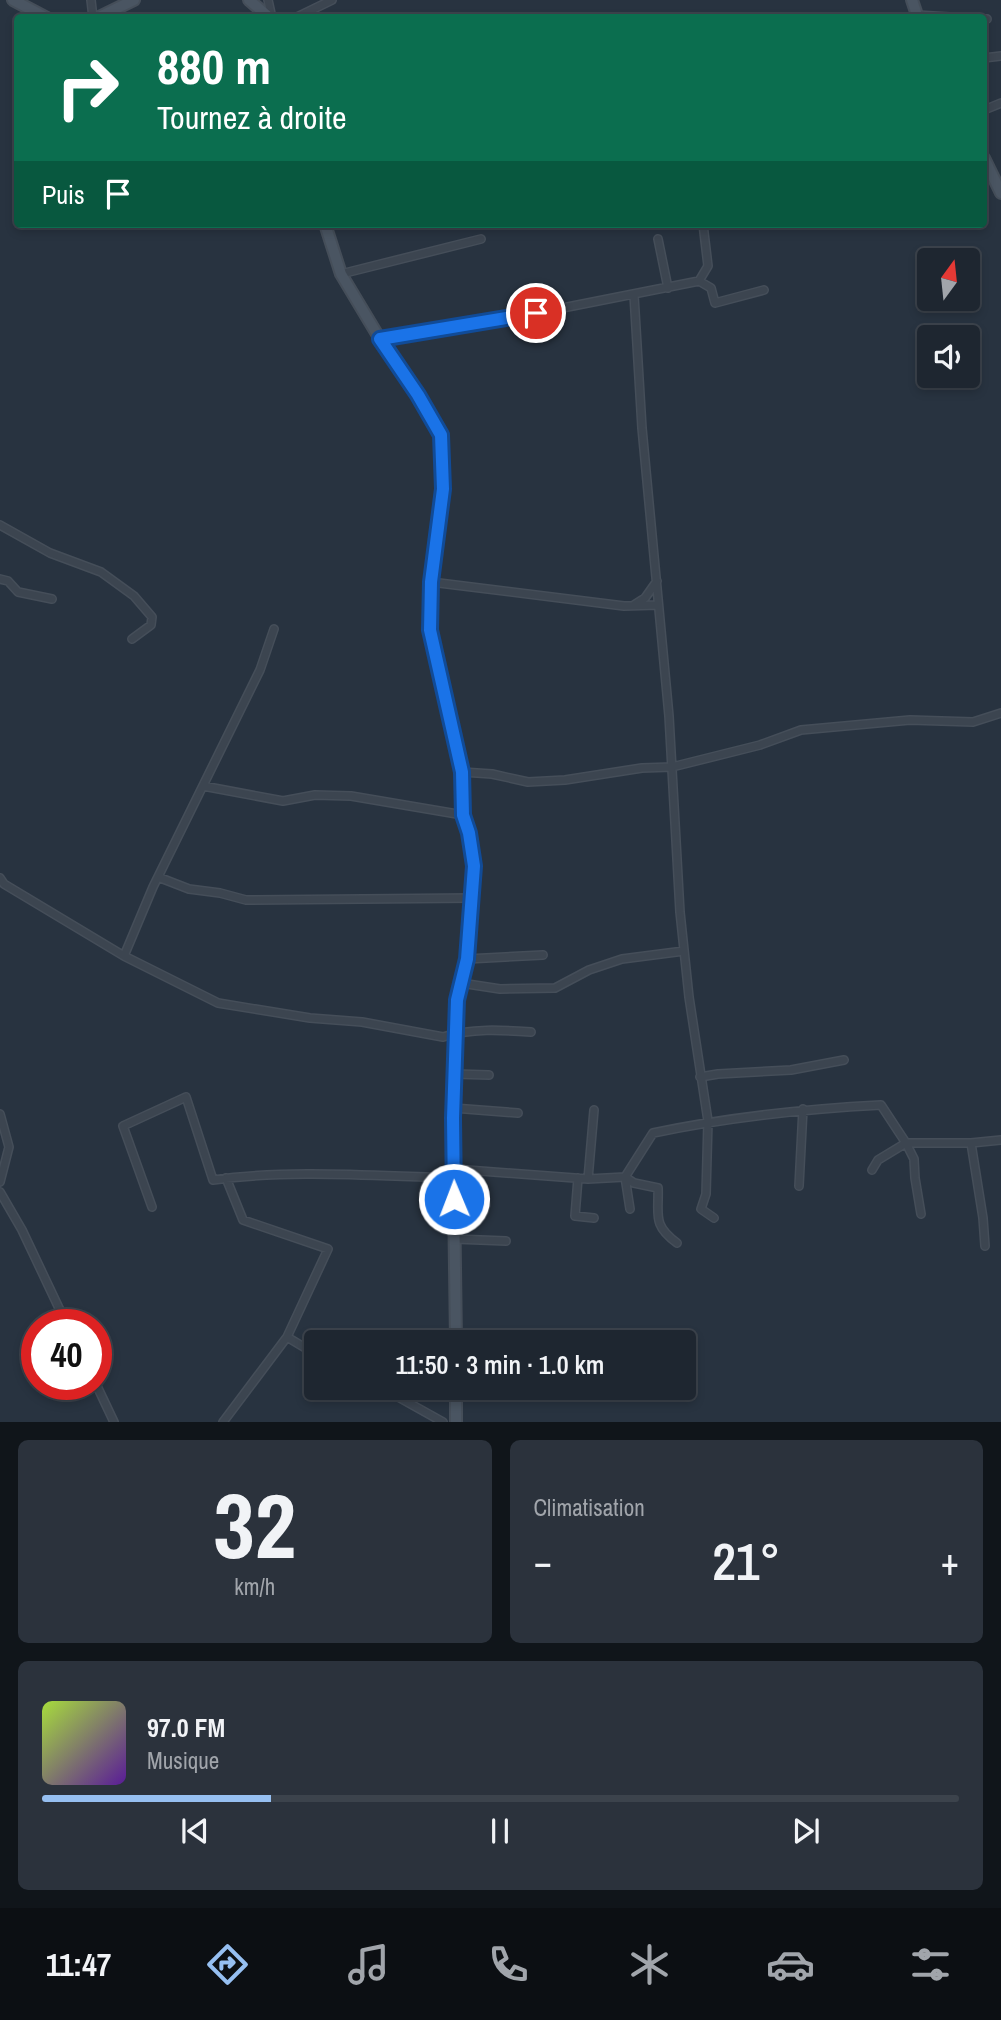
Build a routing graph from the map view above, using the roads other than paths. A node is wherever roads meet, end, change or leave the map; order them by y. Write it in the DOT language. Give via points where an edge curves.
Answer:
graph roads {
  1 [pos="13,0"];
  2 [pos="134,0"];
  3 [pos="249,0"];
  4 [pos="332,0"];
  5 [pos="38,14"];
  6 [pos="104,14"];
  7 [pos="266,14"];
  8 [pos="303,14"];
  9 [pos="987,175"];
  10 [pos="1001,193"];
  11 [pos="326,228"];
  12 [pos="703,228"];
  13 [pos="481,239"];
  14 [pos="658,239"];
  15 [pos="341,274"];
  16 [pos="699,281"];
  17 [pos="667,288"];
  18 [pos="764,290"];
  19 [pos="634,295"];
  20 [pos="380,339"];
  21 [pos="0,525"];
  22 [pos="0,579"];
  23 [pos="658,581"];
  24 [pos="431,582"];
  25 [pos="52,599"];
  26 [pos="658,605"];
  27 [pos="634,606"];
  28 [pos="274,629"];
  29 [pos="132,639"];
  30 [pos="1001,713"];
  31 [pos="672,767"];
  32 [pos="462,772"];
  33 [pos="203,786"];
  34 [pos="463,815"];
  35 [pos="158,877"];
  36 [pos="0,878"];
  37 [pos="472,898"];
  38 [pos="684,951"];
  39 [pos="124,956"];
  40 [pos="543,956"];
  41 [pos="467,959"];
  42 [pos="461,983"];
  43 [pos="531,1032"];
  44 [pos="456,1033"];
  45 [pos="844,1060"];
  46 [pos="454,1074"];
  47 [pos="489,1075"];
  48 [pos="700,1077"];
  49 [pos="453,1108"];
  50 [pos="803,1109"];
  51 [pos="594,1110"];
  52 [pos="518,1113"];
  53 [pos="0,1114"];
  54 [pos="708,1121"];
  55 [pos="1001,1140"];
  56 [pos="906,1143"];
  57 [pos="971,1143"];
  58 [pos="873,1170"];
  59 [pos="454,1173"];
  60 [pos="625,1177"];
  61 [pos="226,1178"];
  62 [pos="578,1178"];
  63 [pos="588,1179"];
  64 [pos="0,1182"];
  65 [pos="799,1186"];
  66 [pos="0,1192"];
  67 [pos="152,1207"];
  68 [pos="631,1209"];
  69 [pos="921,1214"];
  70 [pos="594,1218"];
  71 [pos="714,1218"];
  72 [pos="455,1239"];
  73 [pos="506,1241"];
  74 [pos="677,1243"];
  75 [pos="985,1246"];
  76 [pos="59,1309"];
  77 [pos="456,1330"];
  78 [pos="287,1337"];
  79 [pos="304,1347"];
  80 [pos="104,1400"];
  81 [pos="404,1400"];
  82 [pos="456,1400"];
  83 [pos="114,1422"];
  84 [pos="223,1422"];
  85 [pos="443,1422"];
  86 [pos="456,1422"];
  1 -- 5 [label="street"];
  2 -- 6 [label="street"];
  3 -- 7 [label="street"];
  4 -- 8 [label="street"];
  9 -- 10 [label="street"];
  11 -- 15 [label="street"];
  12 -- 16 [label="street" via="708,266"];
  13 -- 15 [label="street"];
  14 -- 17 [label="street"];
  15 -- 20 [label="street"];
  16 -- 17 [label="street"];
  16 -- 18 [label="street" via="711,288 715,303"];
  17 -- 19 [label="street"];
  19 -- 20 [label="street"];
  19 -- 23 [label="street"];
  20 -- 24 [label="street" via="441,435 443,489"];
  21 -- 29 [label="street" via="101,572 134,596 152,618 151,625"];
  22 -- 25 [label="street" via="18,592"];
  23 -- 26 [label="street"];
  23 -- 27 [label="street"];
  24 -- 27 [label="street"];
  24 -- 32 [label="street" via="430,630"];
  26 -- 27 [label="street"];
  26 -- 31 [label="street"];
  28 -- 33 [label="street" via="260,670"];
  30 -- 31 [label="street" via="973,722 899,721 801,730"];
  31 -- 32 [label="street" via="528,782"];
  31 -- 38 [label="street"];
  32 -- 34 [label="street"];
  33 -- 34 [label="street" via="283,801 315,795 351,796"];
  33 -- 35 [label="street"];
  34 -- 37 [label="street" via="474,866"];
  35 -- 37 [label="street" via="189,889 246,900"];
  35 -- 39 [label="street"];
  36 -- 39 [label="street"];
  37 -- 41 [label="street"];
  38 -- 42 [label="street" via="622,959 555,988 500,989"];
  38 -- 48 [label="street"];
  39 -- 44 [label="street" via="218,1003 443,1037"];
  40 -- 41 [label="street"];
  41 -- 42 [label="street"];
  42 -- 44 [label="street"];
  43 -- 44 [label="street"];
  44 -- 46 [label="street"];
  45 -- 48 [label="street" via="791,1070"];
  46 -- 47 [label="street"];
  46 -- 49 [label="street"];
  48 -- 54 [label="street"];
  49 -- 52 [label="street"];
  49 -- 59 [label="street"];
  50 -- 54 [label="street"];
  50 -- 56 [label="street" via="881,1105"];
  50 -- 65 [label="street"];
  51 -- 63 [label="street"];
  53 -- 64 [label="street" via="9,1147"];
  54 -- 60 [label="street" via="653,1133"];
  54 -- 71 [label="street" via="706,1194 701,1209"];
  55 -- 57 [label="street"];
  56 -- 57 [label="street"];
  56 -- 58 [label="street" via="878,1160"];
  56 -- 69 [label="street" via="914,1159"];
  57 -- 75 [label="street"];
  59 -- 61 [label="street"];
  59 -- 62 [label="street"];
  59 -- 72 [label="street"];
  60 -- 63 [label="street"];
  60 -- 68 [label="street"];
  60 -- 74 [label="street" via="658,1188 657,1214 663,1233"];
  61 -- 67 [label="street" via="213,1180 186,1097 123,1126"];
  61 -- 78 [label="street" via="243,1220 327,1250"];
  62 -- 63 [label="street"];
  62 -- 70 [label="street" via="575,1216"];
  66 -- 76 [label="street"];
  72 -- 73 [label="street"];
  72 -- 77 [label="street"];
  78 -- 79 [label="street"];
  78 -- 84 [label="street"];
  80 -- 83 [label="street"];
  81 -- 85 [label="street"];
  82 -- 86 [label="street"];
}
